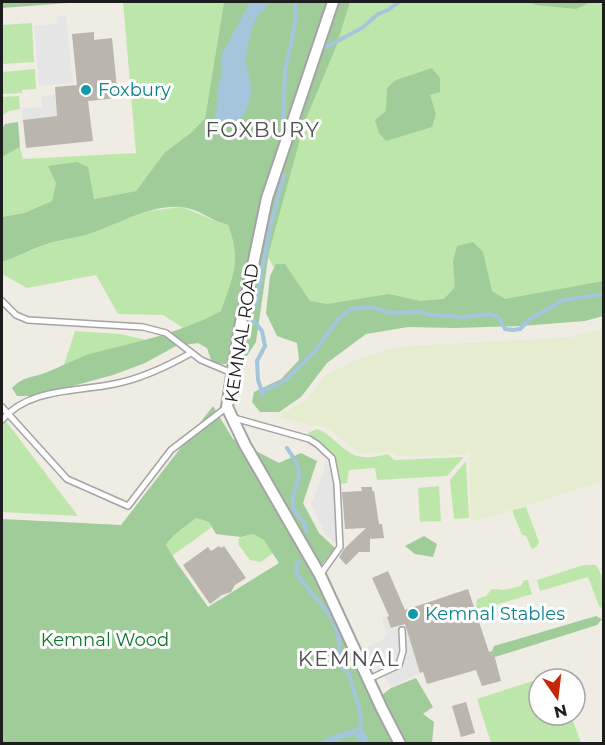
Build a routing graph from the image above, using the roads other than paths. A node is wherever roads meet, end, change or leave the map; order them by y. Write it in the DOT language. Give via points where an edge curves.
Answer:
graph roads {
  1 [pos="333,2"];
  2 [pos="2,301"];
  3 [pos="191,353"];
  4 [pos="232,373"];
  5 [pos="2,407"];
  6 [pos="229,412"];
  7 [pos="7,414"];
  8 [pos="2,420"];
  9 [pos="320,575"];
  10 [pos="402,630"];
  11 [pos="369,679"];
  12 [pos="400,744"];
  1 -- 4 [label="street, KEMNAL ROAD" via="267,198"];
  2 -- 3 [label="lane" via="16,315 28,320 143,327 166,333"];
  3 -- 4 [label="lane"];
  3 -- 7 [label="lane" via="136,378 46,395 16,406"];
  4 -- 6 [label="street, KEMNAL ROAD"];
  5 -- 7 [label="lane"];
  6 -- 7 [label="lane" via="171,450 128,506 68,479"];
  6 -- 9 [label="street, KEMNAL ROAD"];
  6 -- 9 [label="lane" via="309,440 332,459 340,547"];
  7 -- 8 [label="lane"];
  9 -- 11 [label="street, KEMNAL ROAD"];
  10 -- 11 [label="lane" via="399,665"];
  11 -- 12 [label="street, KEMNAL ROAD"];
}
